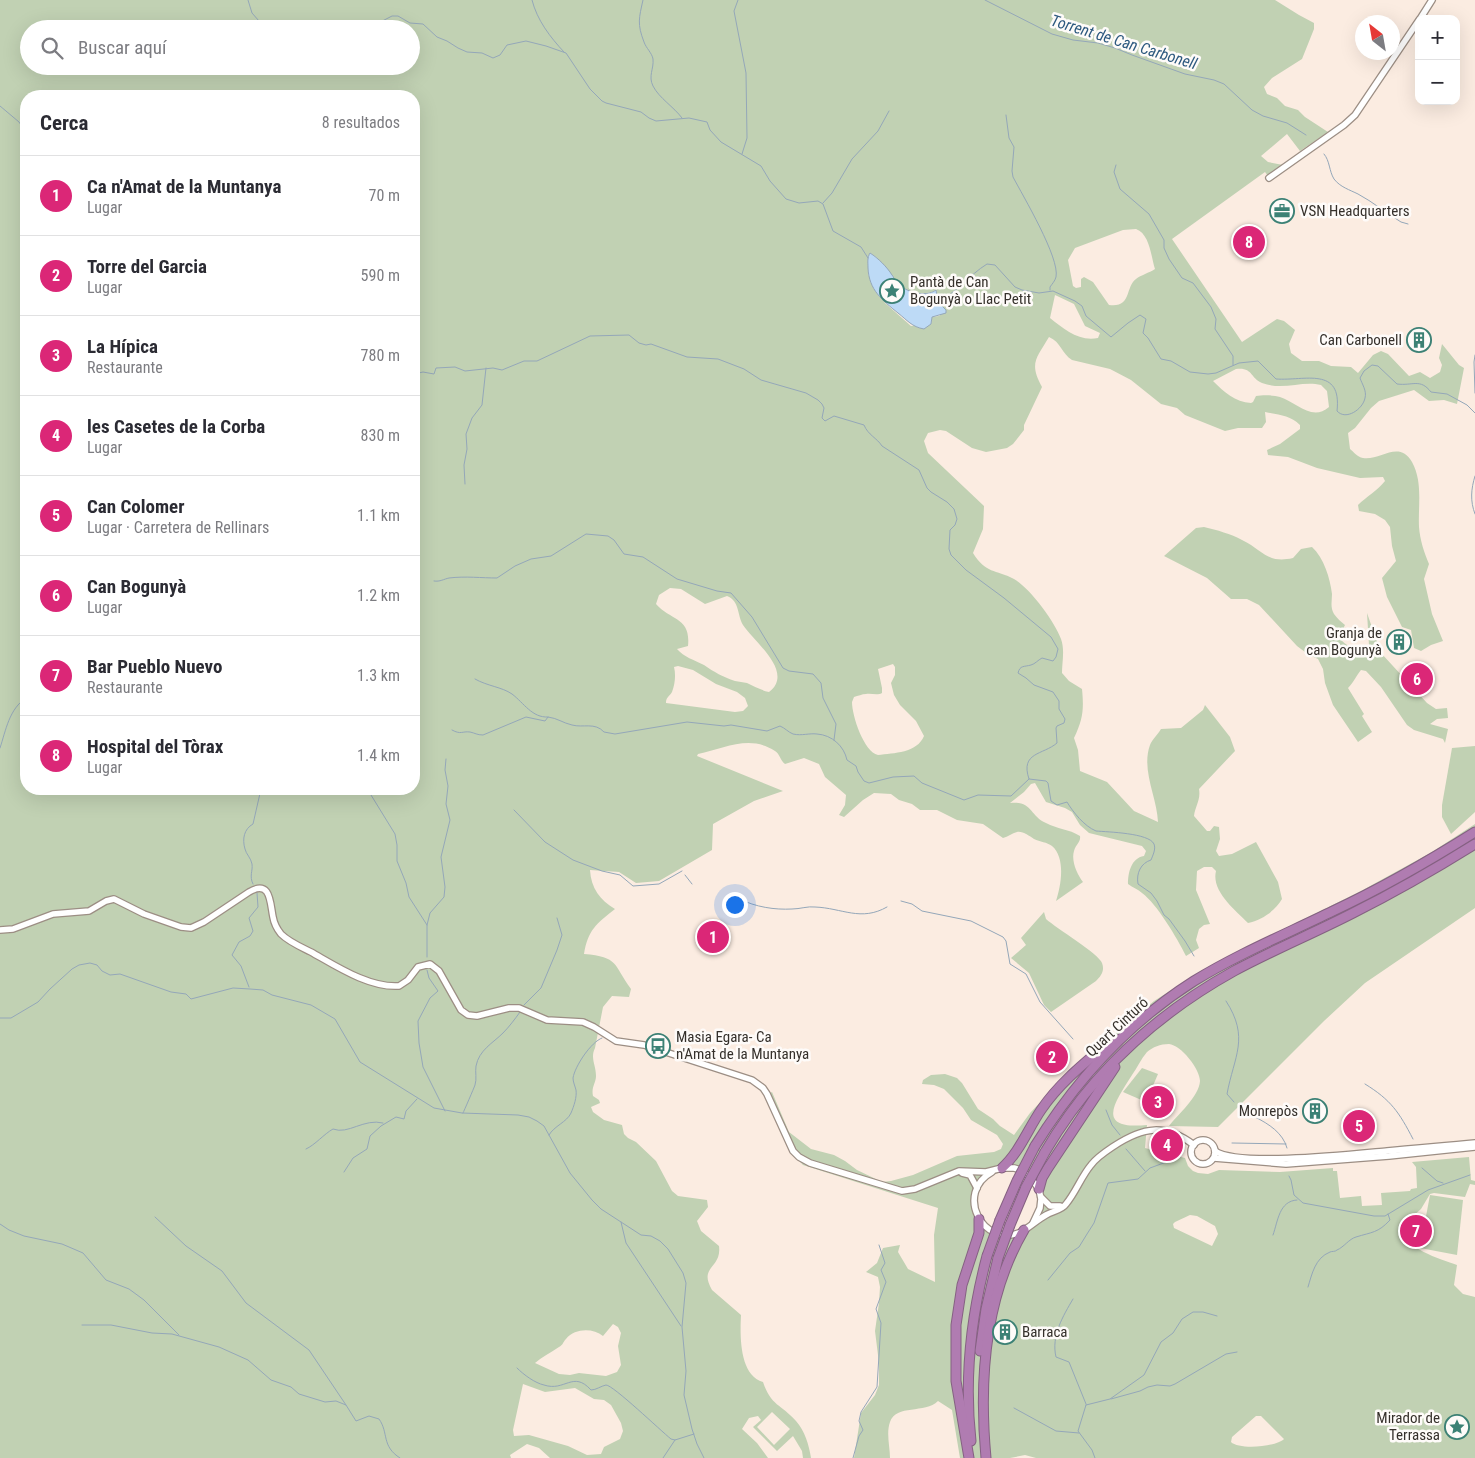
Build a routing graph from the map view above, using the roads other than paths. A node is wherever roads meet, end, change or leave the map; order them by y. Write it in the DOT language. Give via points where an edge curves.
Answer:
graph roads {
  1 [pos="1432,0"];
  2 [pos="1422,15"];
  3 [pos="1415,26"];
  4 [pos="1269,178"];
  5 [pos="1475,832"];
  6 [pos="1475,844"];
  7 [pos="0,930"];
  8 [pos="1129,1028"];
  9 [pos="1139,1039"];
  10 [pos="1475,1143"];
  11 [pos="1194,1144"];
  12 [pos="1475,1147"];
  13 [pos="1215,1151"];
  14 [pos="1214,1158"];
  15 [pos="998,1169"];
  16 [pos="952,1174"];
  17 [pos="977,1188"];
  18 [pos="1040,1193"];
  19 [pos="1068,1201"];
  20 [pos="979,1219"];
  21 [pos="1033,1223"];
  22 [pos="1024,1230"];
  23 [pos="969,1458"];
  24 [pos="973,1458"];
  25 [pos="984,1458"];
  1 -- 2 [label="street"];
  3 -- 4 [label="street" via="1355,115"];
  5 -- 8 [label="highway, Quart Cinturó" via="1397,878 1195,981"];
  6 -- 9 [label="highway, Quart Cinturó" via="1400,889 1235,971 1176,1008"];
  7 -- 16 [label="street" via="53,914 89,912 114,899 181,928 191,928 253,889 261,889 270,896 274,920 284,937 358,977 399,986 422,964 430,964 439,971 460,1010 468,1015 518,1008 544,1019 583,1022 616,1041 644,1045 752,1080 767,1094 793,1151 807,1162 902,1191"];
  8 -- 15 [label="highway" via="1088,1060 1051,1096 1014,1155"];
  8 -- 24 [label="highway, Quart Cinturó, bridge" via="1060,1107 1035,1146 1000,1220 976,1308 970,1356 968,1400"];
  9 -- 18 [label="highway" via="1114,1067 1048,1168 1042,1178"];
  9 -- 25 [label="highway, Quart Cinturó, bridge" via="1110,1065 1065,1120 1026,1187 1010,1225 998,1258 980,1352 978,1410"];
  10 -- 13 [label="street" via="1279,1158 1236,1157"];
  11 -- 13 [label="street" via="1206,1140 1212,1143"];
  11 -- 14 [label="street" via="1192,1154 1198,1163 1205,1164"];
  11 -- 19 [label="street" via="1163,1130 1132,1135 1094,1162"];
  12 -- 14 [label="street" via="1286,1164"];
  13 -- 14 [label="street"];
  15 -- 16 [label="street"];
  15 -- 17 [label="street" via="984,1178"];
  15 -- 18 [label="street" via="1014,1168 1024,1172"];
  16 -- 17 [label="street" via="970,1175"];
  17 -- 20 [label="street" via="974,1202"];
  18 -- 19 [label="street" via="1052,1207"];
  18 -- 21 [label="street" via="1040,1210"];
  19 -- 21 [label="street" via="1060,1209"];
  20 -- 22 [label="street" via="988,1229 1000,1234"];
  20 -- 23 [label="highway" via="979,1233 964,1276 956,1325 956,1381"];
  21 -- 22 [label="street"];
  22 -- 25 [label="highway" via="1001,1284 988,1338 982,1402"];
}
